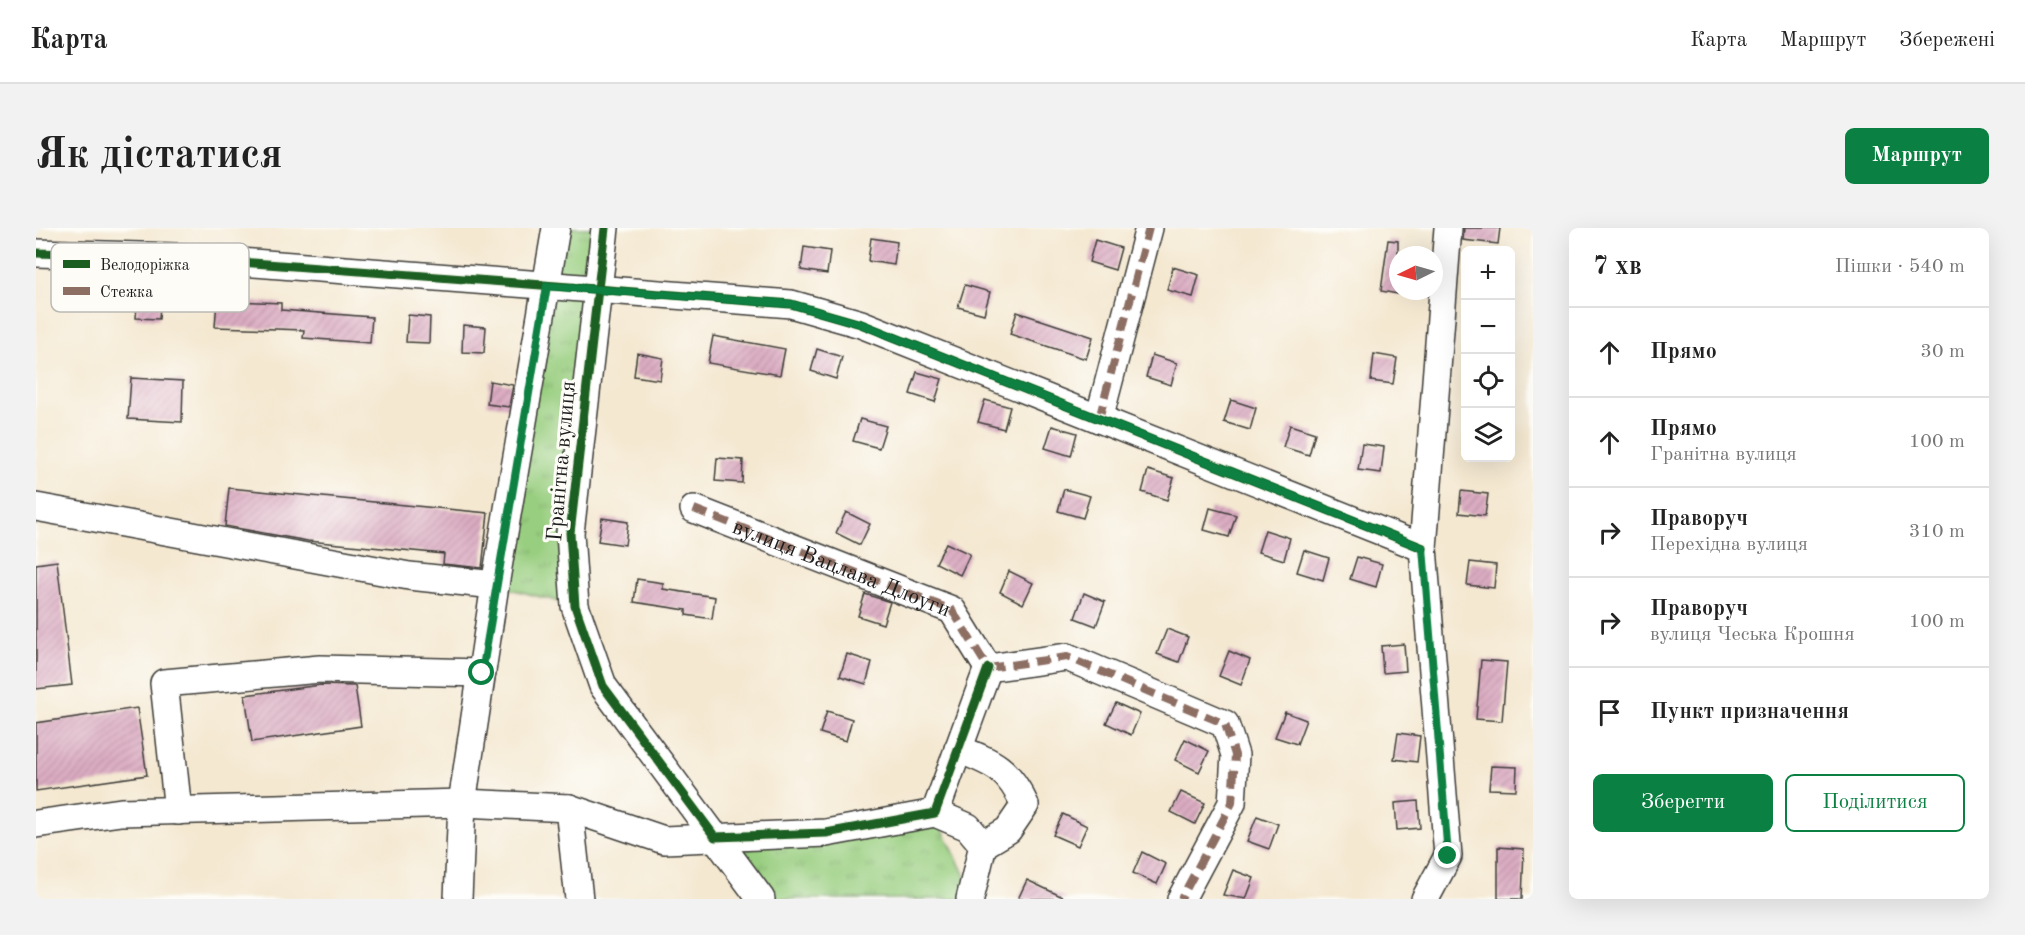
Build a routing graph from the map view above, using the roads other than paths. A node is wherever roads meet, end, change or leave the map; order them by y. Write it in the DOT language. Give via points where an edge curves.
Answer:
graph roads {
  1 [pos="556,228"];
  2 [pos="605,228"];
  3 [pos="1149,228"];
  4 [pos="1448,228"];
  5 [pos="36,253"];
  6 [pos="51,253"];
  7 [pos="249,263"];
  8 [pos="547,286"];
  9 [pos="597,290"];
  10 [pos="1098,419"];
  11 [pos="36,507"];
  12 [pos="694,509"];
  13 [pos="1423,548"];
  14 [pos="495,585"];
  15 [pos="988,668"];
  16 [pos="482,673"];
  17 [pos="958,749"];
  18 [pos="462,803"];
  19 [pos="569,808"];
  20 [pos="178,811"];
  21 [pos="935,813"];
  22 [pos="36,824"];
  23 [pos="715,837"];
  24 [pos="983,845"];
  25 [pos="1438,892"];
  26 [pos="458,899"];
  27 [pos="579,899"];
  28 [pos="761,899"];
  29 [pos="970,899"];
  30 [pos="1181,899"];
  1 -- 8 [label="street, Гранітна вулиця"];
  2 -- 9 [label="street, Гранітна вулиця"];
  3 -- 10 [label="street"];
  4 -- 13 [label="street"];
  5 -- 6 [label="street"];
  7 -- 8 [label="street"];
  8 -- 9 [label="street"];
  8 -- 14 [label="street, Гранітна вулиця"];
  9 -- 10 [label="street" via="791,304 861,324"];
  9 -- 23 [label="street, Гранітна вулиця" via="570,533 575,606 603,686"];
  10 -- 13 [label="street"];
  11 -- 14 [label="street" via="410,576"];
  12 -- 15 [label="street, вулиця Вацлава Длоуги" via="952,610"];
  13 -- 25 [label="street" via="1448,856"];
  14 -- 16 [label="street, Гранітна вулиця"];
  15 -- 17 [label="street"];
  15 -- 30 [label="street" via="1067,657 1225,724 1235,755 1232,803"];
  16 -- 18 [label="street, Гранітна вулиця"];
  16 -- 20 [label="street" via="320,669 164,683"];
  17 -- 21 [label="street"];
  17 -- 24 [label="street" via="995,763 1014,782 1025,805 1008,830"];
  18 -- 19 [label="street"];
  18 -- 20 [label="street"];
  18 -- 26 [label="street, Гранітна вулиця"];
  19 -- 23 [label="street" via="663,840"];
  19 -- 27 [label="street"];
  20 -- 22 [label="street" via="122,812"];
  21 -- 23 [label="street" via="826,833"];
  21 -- 24 [label="street" via="968,827"];
  23 -- 28 [label="street, Гранітна вулиця"];
  24 -- 29 [label="street"];
}
